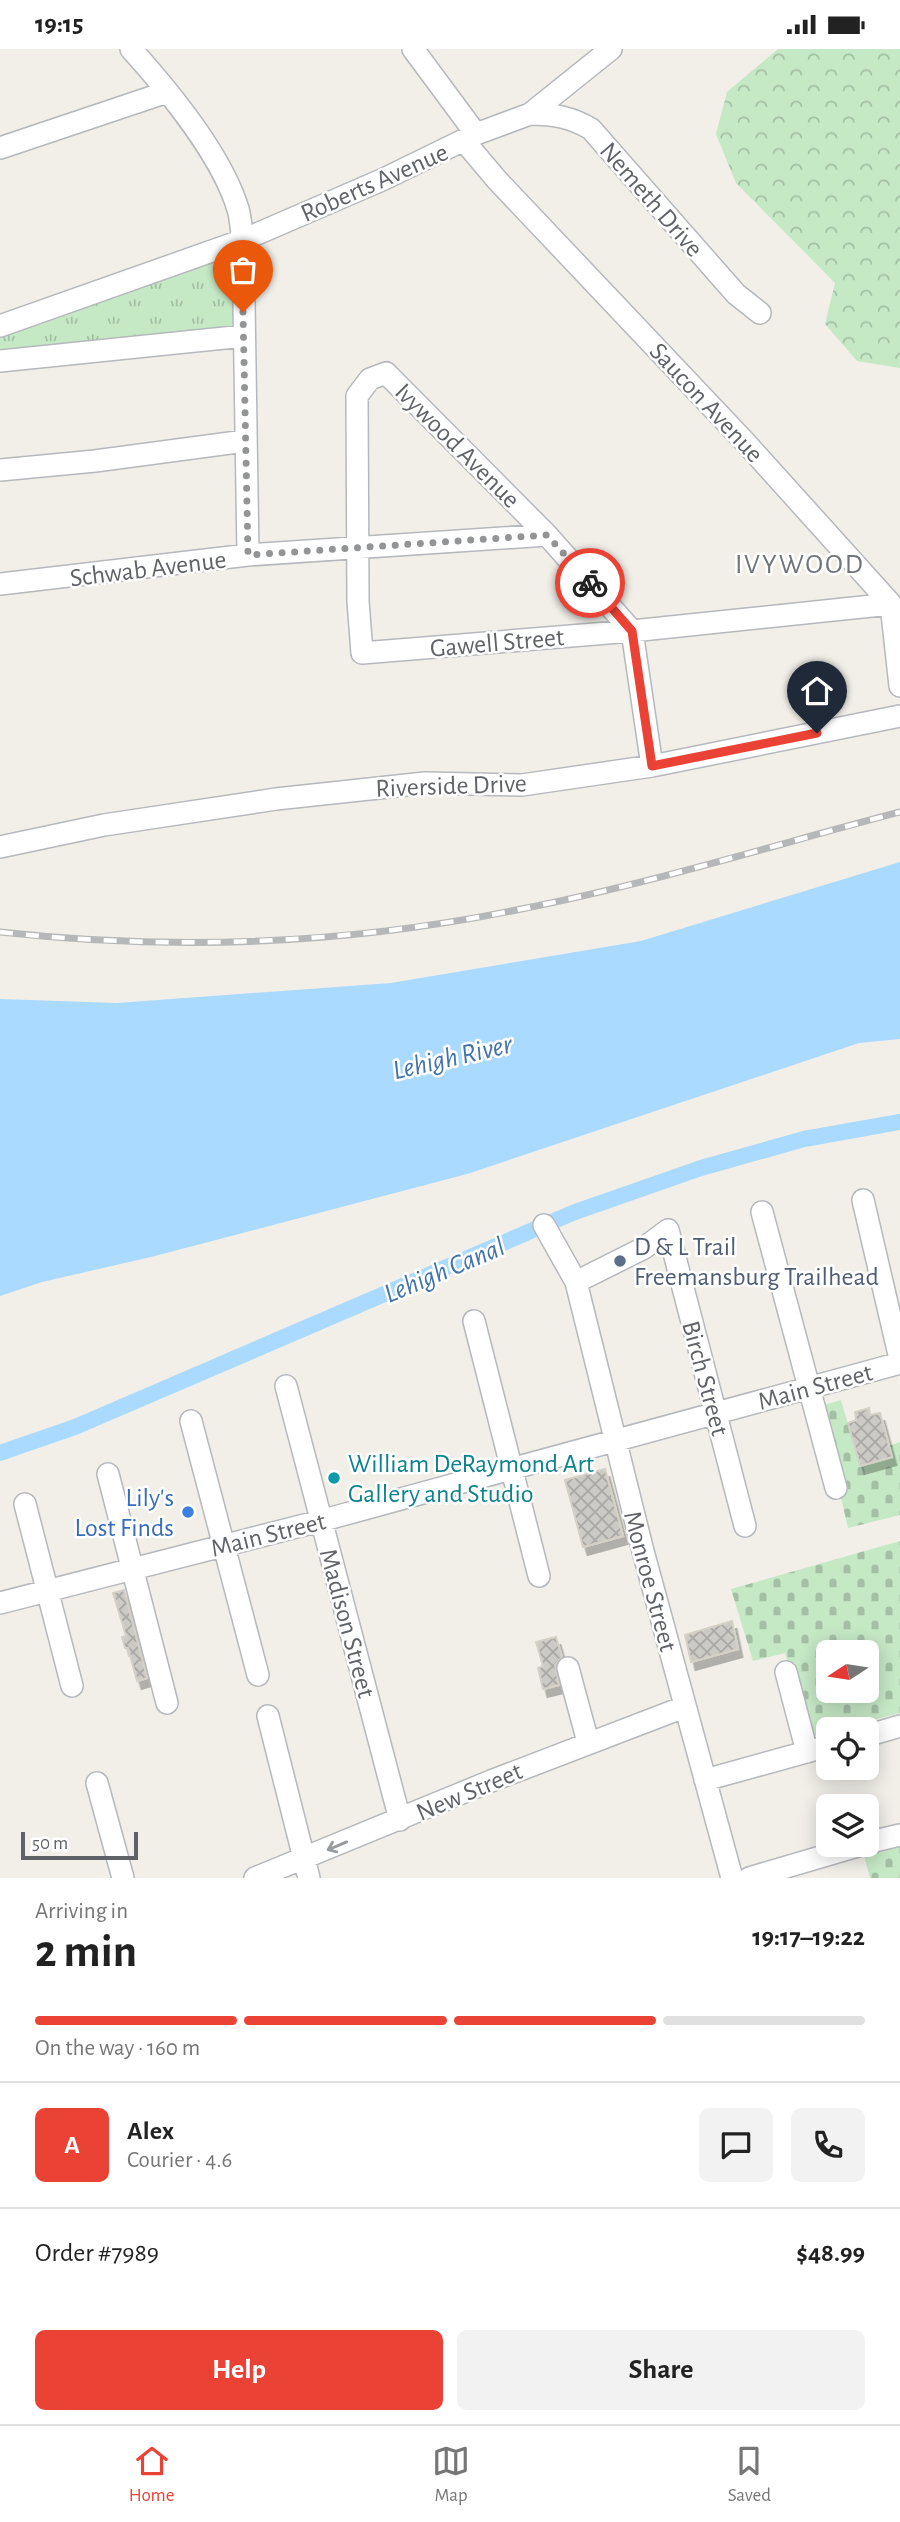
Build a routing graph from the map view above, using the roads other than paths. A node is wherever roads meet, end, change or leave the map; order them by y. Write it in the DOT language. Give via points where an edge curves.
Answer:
graph roads {
  1 [pos="131,49"];
  2 [pos="413,49"];
  3 [pos="611,49"];
  4 [pos="167,92"];
  5 [pos="530,114"];
  6 [pos="470,138"];
  7 [pos="0,148"];
  8 [pos="243,240"];
  9 [pos="760,313"];
  10 [pos="0,326"];
  11 [pos="244,336"];
  12 [pos="0,362"];
  13 [pos="245,441"];
  14 [pos="0,470"];
  15 [pos="547,535"];
  16 [pos="359,549"];
  17 [pos="248,555"];
  18 [pos="0,584"];
  19 [pos="891,604"];
  20 [pos="632,631"];
  21 [pos="900,686"];
  22 [pos="900,716"];
  23 [pos="652,766"];
  24 [pos="0,848"];
  25 [pos="863,1200"];
  26 [pos="762,1212"];
  27 [pos="544,1225"];
  28 [pos="576,1282"];
  29 [pos="474,1321"];
  30 [pos="900,1361"];
  31 [pos="286,1386"];
  32 [pos="810,1388"];
  33 [pos="715,1413"];
  34 [pos="191,1422"];
  35 [pos="615,1439"];
  36 [pos="512,1469"];
  37 [pos="108,1474"];
  38 [pos="836,1488"];
  39 [pos="24,1504"];
  40 [pos="320,1521"];
  41 [pos="745,1526"];
  42 [pos="224,1546"];
  43 [pos="132,1569"];
  44 [pos="539,1576"];
  45 [pos="47,1590"];
  46 [pos="0,1603"];
  47 [pos="568,1668"];
  48 [pos="786,1672"];
  49 [pos="258,1675"];
  50 [pos="72,1686"];
  51 [pos="167,1703"];
  52 [pos="684,1706"];
  53 [pos="268,1716"];
  54 [pos="900,1726"];
  55 [pos="879,1732"];
  56 [pos="588,1742"];
  57 [pos="816,1749"];
  58 [pos="807,1752"];
  59 [pos="705,1780"];
  60 [pos="97,1783"];
  61 [pos="400,1819"];
  62 [pos="900,1835"];
  63 [pos="879,1840"];
  64 [pos="820,1857"];
  65 [pos="306,1869"];
  66 [pos="123,1878"];
  67 [pos="255,1878"];
  68 [pos="732,1878"];
  69 [pos="749,1878"];
  1 -- 4 [label="street"];
  2 -- 6 [label="street, Saucon Avenue"];
  3 -- 5 [label="street, Roberts Avenue"];
  4 -- 7 [label="street"];
  4 -- 8 [label="street" via="220,165 238,209"];
  5 -- 6 [label="street, Roberts Avenue"];
  5 -- 9 [label="street, Nemeth Drive" via="555,114 592,129 736,294"];
  6 -- 8 [label="street, Roberts Avenue"];
  6 -- 19 [label="street, Saucon Avenue" via="497,180"];
  8 -- 10 [label="street, Roberts Avenue"];
  8 -- 11 [label="street"];
  11 -- 12 [label="street"];
  11 -- 13 [label="street"];
  13 -- 14 [label="street"];
  13 -- 17 [label="street"];
  15 -- 16 [label="street, Schwab Avenue"];
  15 -- 16 [label="street, Ivywood Avenue" via="386,373 370,379 357,396"];
  15 -- 20 [label="street, Ivywood Avenue"];
  16 -- 17 [label="street, Schwab Avenue"];
  16 -- 20 [label="street, Gawell Street" via="362,653"];
  17 -- 18 [label="street, Schwab Avenue"];
  19 -- 20 [label="street, Gawell Street"];
  19 -- 21 [label="street"];
  20 -- 23 [label="street"];
  22 -- 23 [label="street, Riverside Drive"];
  23 -- 24 [label="street, Riverside Drive" via="522,785 425,783 257,801 104,825"];
  25 -- 30 [label="street"];
  26 -- 32 [label="street"];
  27 -- 28 [label="street, Monroe Street"];
  28 -- 33 [label="street, Birch Street" via="644,1248 668,1230"];
  28 -- 35 [label="street, Monroe Street"];
  29 -- 36 [label="street"];
  30 -- 32 [label="street, Main Street"];
  31 -- 40 [label="street, Madison Street"];
  32 -- 33 [label="street, Main Street"];
  32 -- 38 [label="street"];
  33 -- 35 [label="street, Main Street"];
  33 -- 41 [label="street, Birch Street"];
  34 -- 42 [label="street"];
  35 -- 36 [label="street, Main Street"];
  35 -- 52 [label="street, Monroe Street"];
  36 -- 40 [label="street, Main Street"];
  36 -- 44 [label="street"];
  37 -- 43 [label="street"];
  39 -- 45 [label="street"];
  40 -- 42 [label="street, Main Street"];
  40 -- 61 [label="street, Madison Street"];
  42 -- 43 [label="street, Main Street"];
  42 -- 49 [label="street"];
  43 -- 45 [label="street, Main Street"];
  43 -- 51 [label="street"];
  45 -- 46 [label="street, Main Street"];
  45 -- 50 [label="street"];
  47 -- 56 [label="street"];
  48 -- 58 [label="street"];
  52 -- 56 [label="street, New Street"];
  52 -- 59 [label="street, Monroe Street"];
  53 -- 65 [label="street"];
  54 -- 55 [label="street"];
  56 -- 61 [label="street, New Street"];
  57 -- 58 [label="street"];
  58 -- 59 [label="street"];
  59 -- 68 [label="street, Monroe Street"];
  60 -- 66 [label="street"];
  61 -- 65 [label="street, New Street, one-way"];
  62 -- 63 [label="street"];
  64 -- 69 [label="street"];
  65 -- 67 [label="street, New Street"];
}
